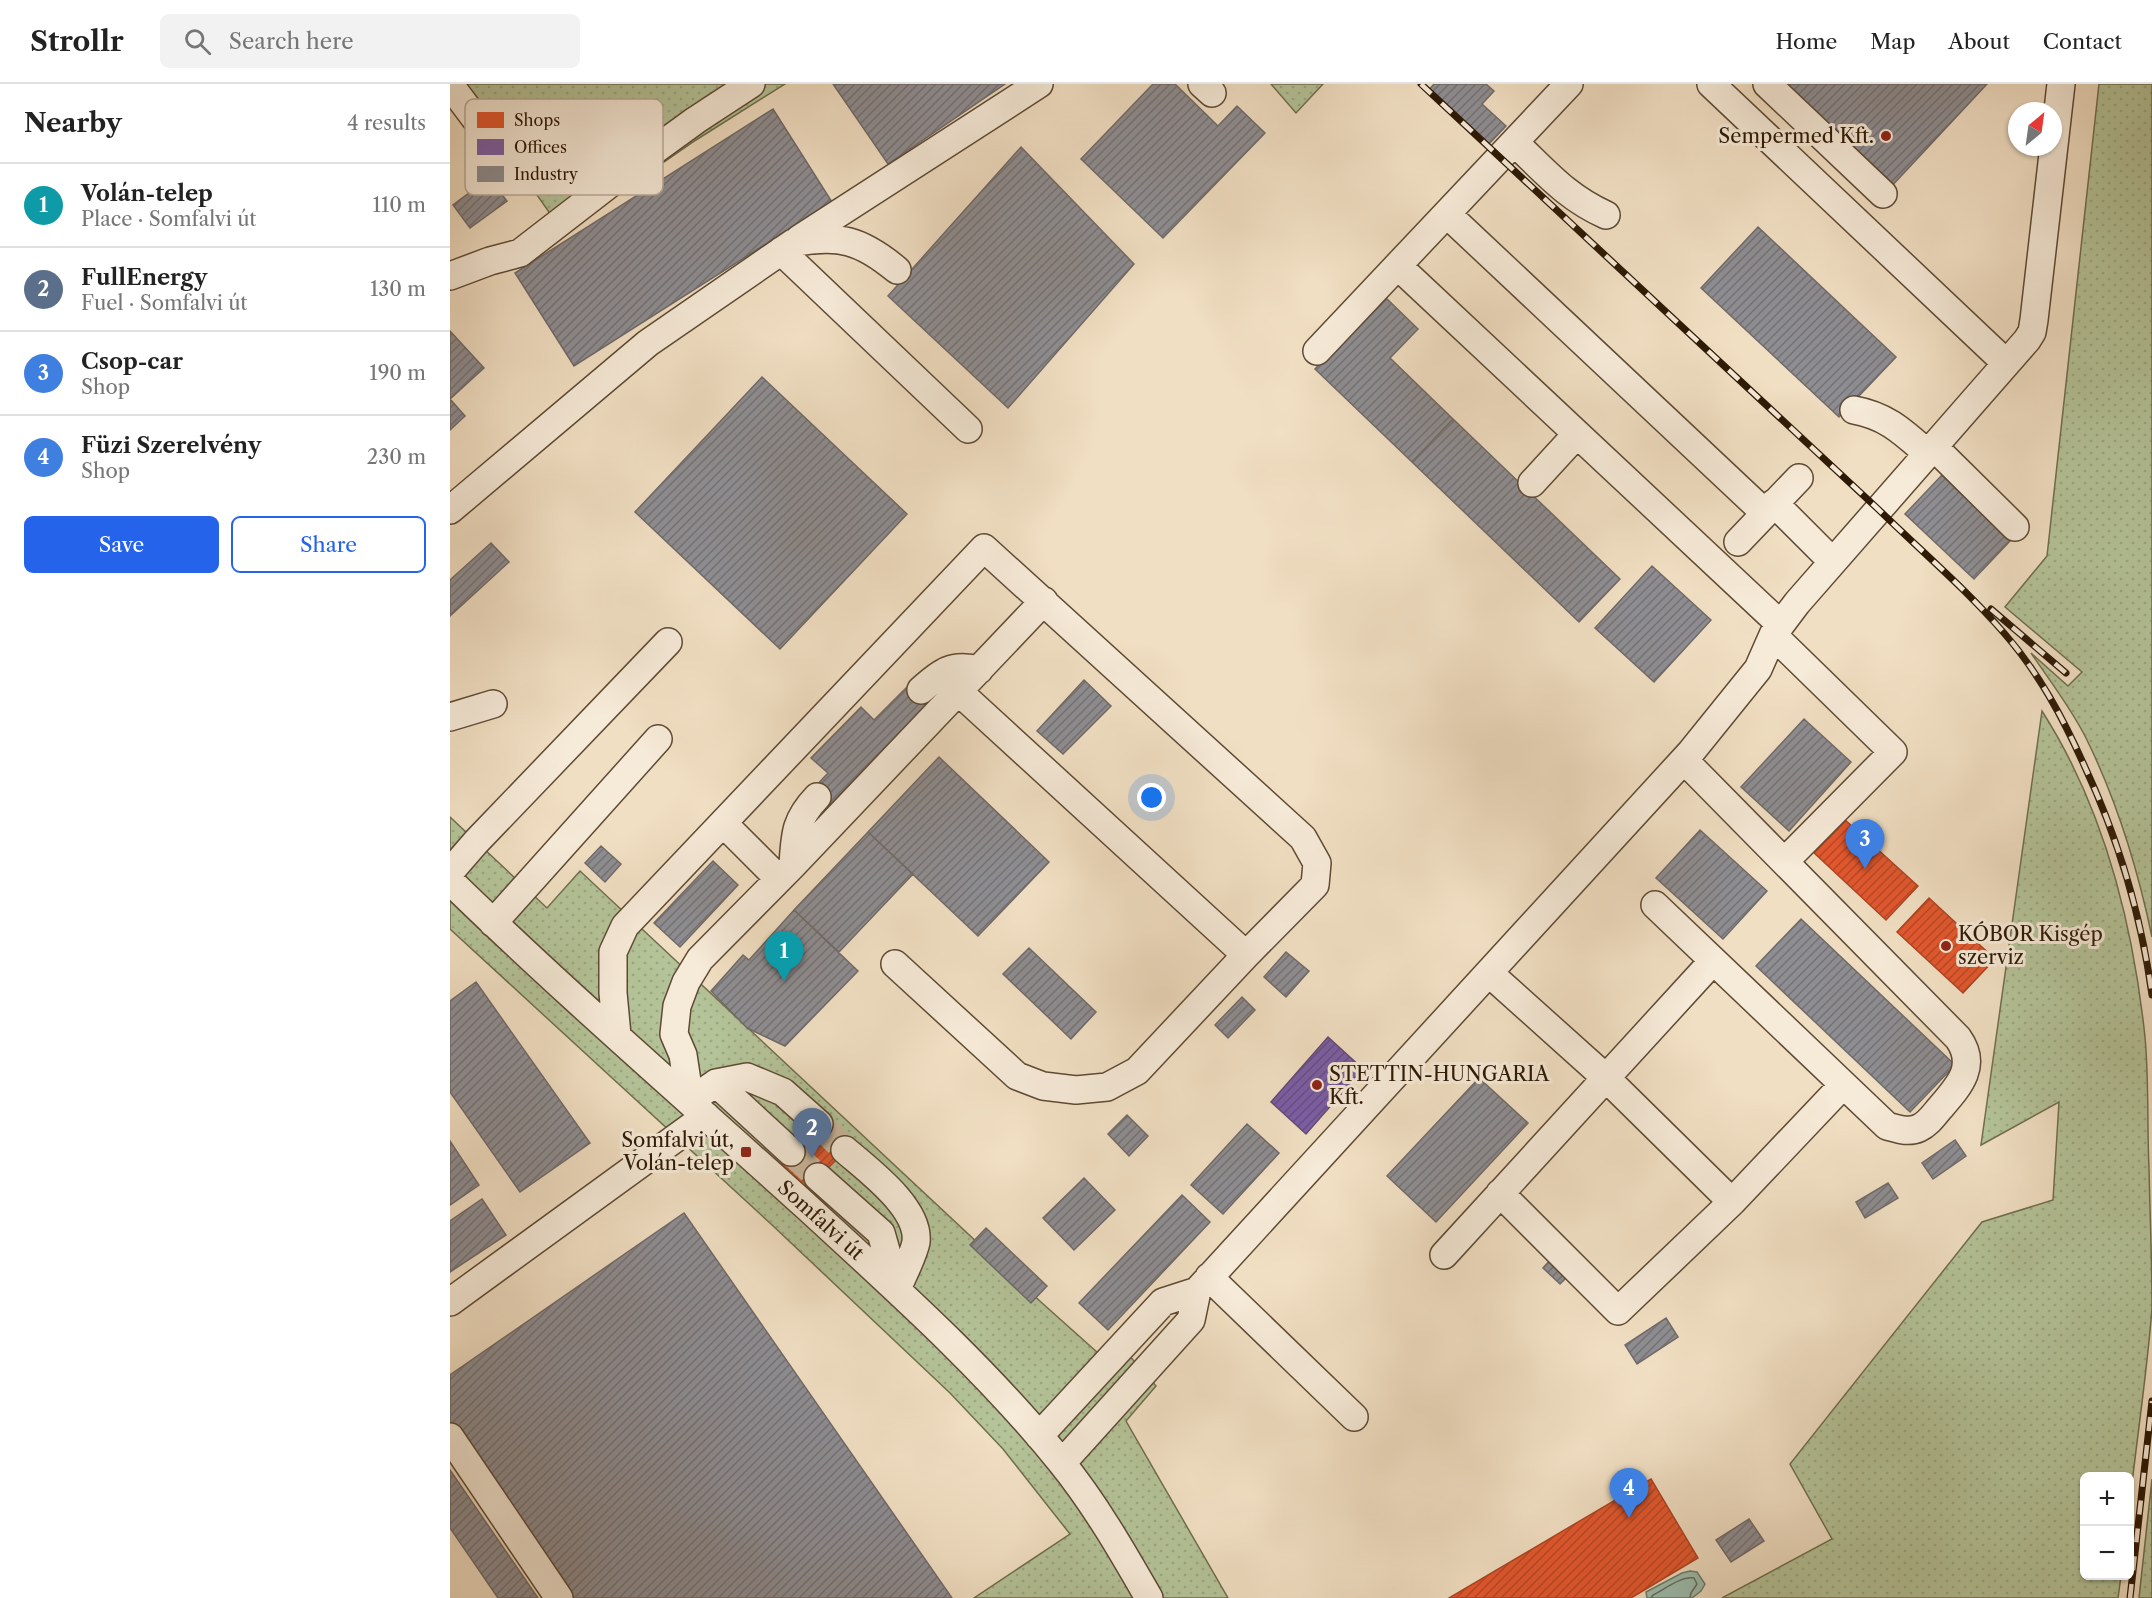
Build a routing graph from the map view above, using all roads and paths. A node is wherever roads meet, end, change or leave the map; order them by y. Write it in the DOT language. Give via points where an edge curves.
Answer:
graph roads {
  1 [pos="751,84"];
  2 [pos="1039,84"];
  3 [pos="1569,84"];
  4 [pos="1711,84"];
  5 [pos="1767,84"];
  6 [pos="2061,84"];
  7 [pos="450,85"];
  8 [pos="465,105"];
  9 [pos="1515,143"];
  10 [pos="663,144"];
  11 [pos="1883,194"];
  12 [pos="595,195"];
  13 [pos="1448,215"];
  14 [pos="1606,215"];
  15 [pos="787,247"];
  16 [pos="1399,267"];
  17 [pos="897,270"];
  18 [pos="450,276"];
  19 [pos="1317,351"];
  20 [pos="2006,363"];
  21 [pos="1854,410"];
  22 [pos="968,429"];
  23 [pos="1577,434"];
  24 [pos="1930,450"];
  25 [pos="1799,478"];
  26 [pos="1533,483"];
  27 [pos="1769,508"];
  28 [pos="450,510"];
  29 [pos="2015,527"];
  30 [pos="1738,542"];
  31 [pos="1833,562"];
  32 [pos="1044,601"];
  33 [pos="1777,630"];
  34 [pos="668,642"];
  35 [pos="979,670"];
  36 [pos="921,690"];
  37 [pos="959,692"];
  38 [pos="493,704"];
  39 [pos="450,717"];
  40 [pos="658,739"];
  41 [pos="1684,760"];
  42 [pos="817,797"];
  43 [pos="724,824"];
  44 [pos="1785,861"];
  45 [pos="450,872"];
  46 [pos="786,872"];
  47 [pos="450,881"];
  48 [pos="1655,905"];
  49 [pos="493,923"];
  50 [pos="1246,956"];
  51 [pos="1713,961"];
  52 [pos="895,964"];
  53 [pos="1489,973"];
  54 [pos="617,1035"];
  55 [pos="1606,1078"];
  56 [pos="716,1083"];
  57 [pos="1843,1085"];
  58 [pos="698,1108"];
  59 [pos="819,1124"];
  60 [pos="845,1150"];
  61 [pos="791,1152"];
  62 [pos="818,1177"];
  63 [pos="1500,1193"];
  64 [pos="1732,1202"];
  65 [pos="1444,1255"];
  66 [pos="1203,1284"];
  67 [pos="897,1289"];
  68 [pos="450,1302"];
  69 [pos="1354,1417"];
  70 [pos="1039,1436"];
  71 [pos="450,1437"];
  72 [pos="1062,1463"];
  73 [pos="559,1598"];
  74 [pos="1149,1598"];
  1 -- 10 [label="street"];
  2 -- 15 [label="street"];
  3 -- 9 [label="street"];
  4 -- 20 [label="street"];
  5 -- 11 [label="street"];
  6 -- 20 [label="street" via="2032,332"];
  7 -- 8 [label="street"];
  9 -- 13 [label="street"];
  9 -- 14 [label="street" via="1566,192"];
  12 -- 18 [label="street" via="520,253"];
  13 -- 16 [label="street"];
  13 -- 27 [label="street"];
  15 -- 17 [label="street" via="817,238 839,239 877,254"];
  15 -- 22 [label="street"];
  15 -- 28 [label="street" via="648,343"];
  16 -- 19 [label="street"];
  16 -- 23 [label="street"];
  20 -- 24 [label="street"];
  21 -- 24 [label="street" via="1880,416"];
  23 -- 26 [label="street"];
  23 -- 33 [label="street"];
  24 -- 29 [label="street"];
  24 -- 31 [label="street"];
  25 -- 27 [label="street"];
  27 -- 30 [label="street"];
  27 -- 31 [label="street"];
  31 -- 33 [label="street"];
  32 -- 35 [label="street"];
  32 -- 43 [label="street" via="984,548"];
  32 -- 50 [label="street" via="1304,838 1317,863 1315,885"];
  33 -- 41 [label="street" via="1758,669"];
  33 -- 44 [label="street" via="1893,752"];
  34 -- 45 [label="street"];
  35 -- 36 [label="street" via="957,666 944,671"];
  35 -- 37 [label="street"];
  37 -- 46 [label="street"];
  37 -- 50 [label="street"];
  38 -- 39 [label="street"];
  40 -- 49 [label="street"];
  41 -- 44 [label="street"];
  41 -- 53 [label="street"];
  42 -- 46 [label="street" via="799,819"];
  43 -- 46 [label="street"];
  43 -- 54 [label="street" via="625,926 613,952"];
  44 -- 57 [label="street" via="1958,1038 1967,1056 1958,1087 1930,1120 1908,1131 1887,1126"];
  46 -- 58 [label="street" via="700,959 677,1006 674,1034"];
  47 -- 49 [label="street, Somfalvi út"];
  48 -- 51 [label="street"];
  49 -- 54 [label="street, Somfalvi út"];
  50 -- 52 [label="street" via="1137,1071 1107,1087 1076,1090 1043,1086 1017,1076"];
  51 -- 55 [label="street"];
  51 -- 57 [label="street"];
  53 -- 55 [label="street"];
  53 -- 66 [label="street"];
  54 -- 58 [label="street, Somfalvi út"];
  55 -- 63 [label="street"];
  55 -- 64 [label="street"];
  56 -- 58 [label="street"];
  56 -- 59 [label="street" via="747,1077 783,1092"];
  56 -- 61 [label="street"];
  57 -- 64 [label="street"];
  58 -- 67 [label="street, Somfalvi út"];
  58 -- 68 [label="street"];
  60 -- 67 [label="street" via="896,1195 911,1218 916,1242"];
  62 -- 67 [label="street" via="881,1233"];
  63 -- 64 [label="street" via="1618,1311"];
  63 -- 65 [label="street"];
  66 -- 69 [label="street"];
  66 -- 70 [label="street" via="1162,1302"];
  66 -- 72 [label="street" via="1191,1320"];
  67 -- 70 [label="street, Somfalvi út"];
  70 -- 72 [label="street, Somfalvi út"];
  71 -- 73 [label="street"];
  72 -- 74 [label="street, Somfalvi út" via="1114,1535"];
}
